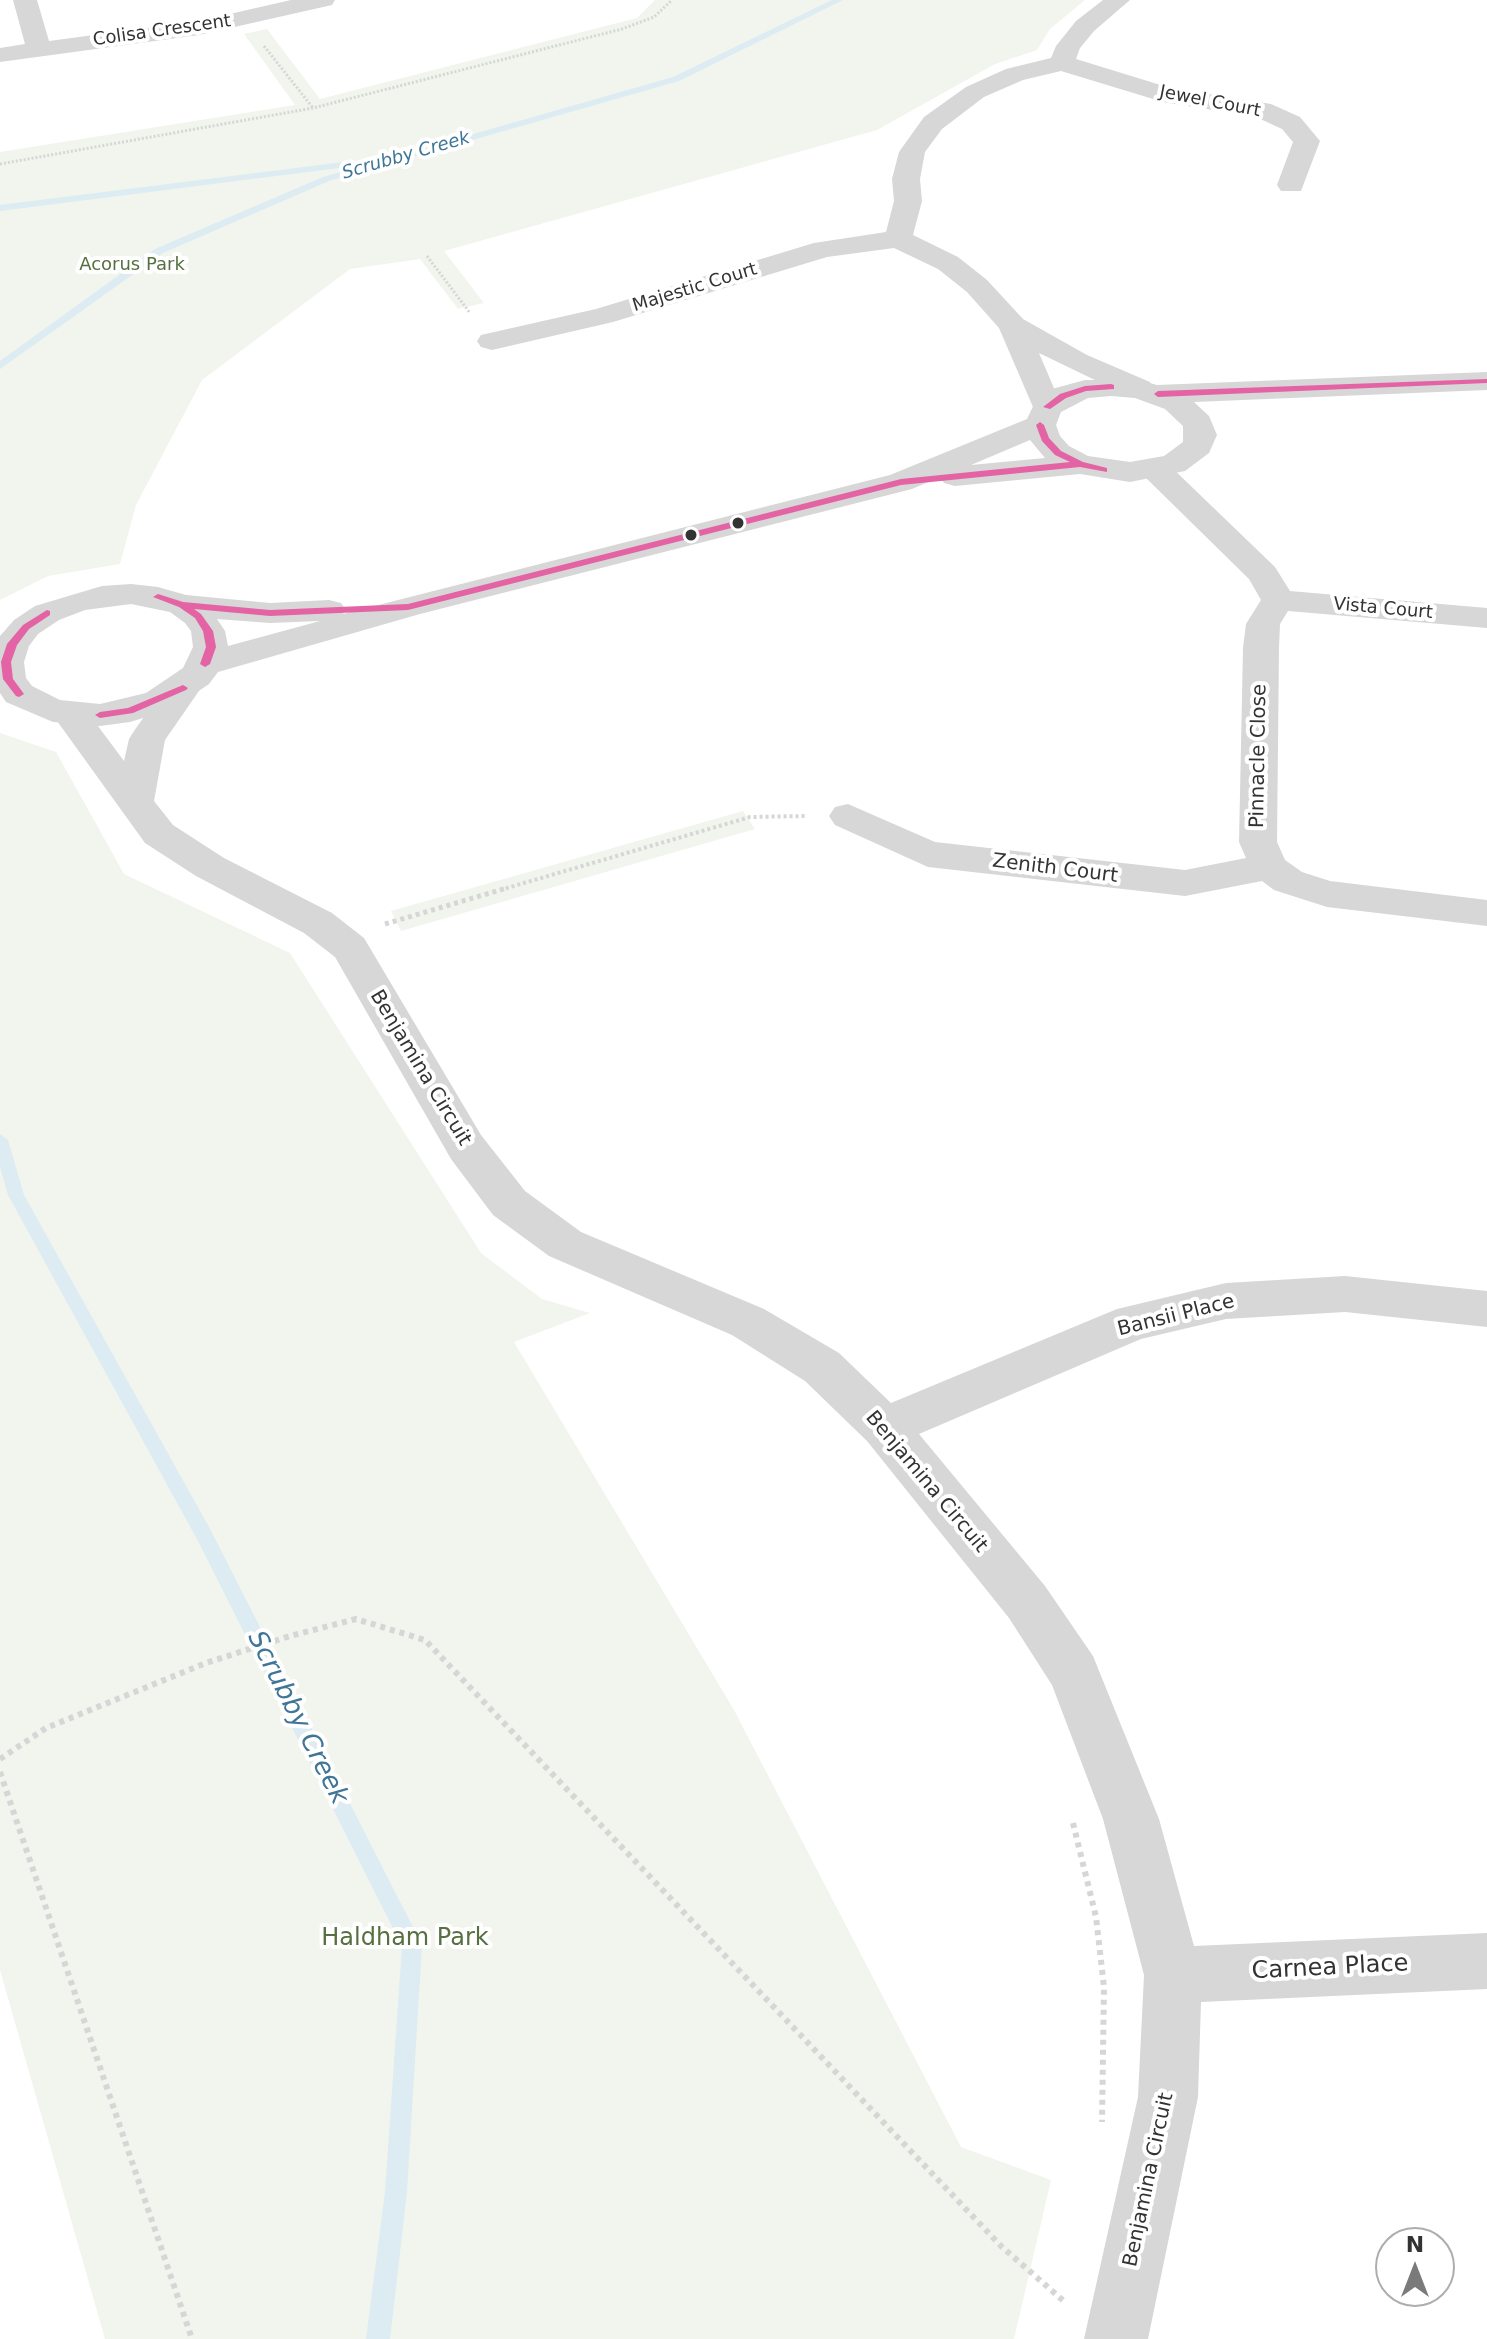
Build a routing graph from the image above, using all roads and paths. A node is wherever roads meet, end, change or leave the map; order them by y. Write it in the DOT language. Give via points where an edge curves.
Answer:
graph roads {
  1 [pos="25,0"];
  2 [pos="323,0"];
  3 [pos="672,0"];
  4 [pos="1118,0"];
  5 [pos="243,20"];
  6 [pos="39,49"];
  7 [pos="0,55"];
  8 [pos="1062,63"];
  9 [pos="313,108"];
  10 [pos="0,164"];
  11 [pos="1291,185"];
  12 [pos="898,239"];
  13 [pos="427,256"];
  14 [pos="1013,325"];
  15 [pos="492,341"];
  16 [pos="1487,381"];
  17 [pos="1347,385"];
  18 [pos="1148,391"];
  19 [pos="1044,416"];
  20 [pos="1222,426"];
  21 [pos="1080,464"];
  22 [pos="1156,470"];
  23 [pos="901,482"];
  24 [pos="1278,600"];
  25 [pos="182,605"];
  26 [pos="408,607"];
  27 [pos="47,613"];
  28 [pos="1487,618"];
  29 [pos="0,633"];
  30 [pos="194,676"];
  31 [pos="0,697"];
  32 [pos="54,710"];
  33 [pos="136,800"];
  34 [pos="848,816"];
  35 [pos="1269,867"];
  36 [pos="1487,913"];
  37 [pos="389,935"];
  38 [pos="1487,1309"];
  39 [pos="884,1427"];
  40 [pos="0,1759"];
  41 [pos="0,1772"];
  42 [pos="1070,1814"];
  43 [pos="1487,1961"];
  44 [pos="1173,1975"];
  45 [pos="1102,2124"];
  46 [pos="1097,2326"];
  47 [pos="192,2339"];
  1 -- 6 [label="street"];
  2 -- 5 [label="street, Colisa Crescent"];
  3 -- 9 [label="path" via="654,17 622,29"];
  4 -- 8 [label="street" via="1085,26"];
  5 -- 6 [label="street, Colisa Crescent"];
  5 -- 9 [label="path"];
  6 -- 7 [label="street, Colisa Crescent"];
  8 -- 11 [label="street, Jewel Court" via="1163,94 1262,110 1291,123 1307,141"];
  8 -- 12 [label="street" via="1015,74 975,92 933,123 912,152"];
  9 -- 10 [label="path"];
  12 -- 14 [label="street" via="948,263"];
  12 -- 15 [label="street, Majestic Court" via="824,249 603,316"];
  13 -- 15 [label="path"];
  14 -- 18 [label="street" via="1076,361"];
  14 -- 19 [label="street"];
  16 -- 17 [label="street"];
  17 -- 18 [label="street"];
  17 -- 20 [label="street" via="1264,408"];
  18 -- 19 [label="street" via="1085,389 1063,396"];
  18 -- 20 [label="street" via="1190,412 1198,423"];
  19 -- 21 [label="street" via="1045,439"];
  19 -- 23 [label="street"];
  20 -- 22 [label="street" via="1188,456"];
  21 -- 22 [label="street" via="1104,470"];
  21 -- 23 [label="street"];
  22 -- 24 [label="street" via="1263,574"];
  23 -- 26 [label="street"];
  24 -- 28 [label="street, Vista Court"];
  24 -- 35 [label="street, Pinnacle Close" via="1263,624 1261,648 1258,842"];
  25 -- 26 [label="street" via="270,613"];
  25 -- 27 [label="street" via="158,597 102,596"];
  25 -- 30 [label="street" via="198,616 211,647"];
  26 -- 30 [label="street"];
  27 -- 29 [label="street"];
  27 -- 32 [label="street" via="26,627 6,662 8,679 19,694"];
  30 -- 32 [label="street" via="159,701 130,711 100,715"];
  30 -- 33 [label="street" via="147,739"];
  31 -- 32 [label="street"];
  32 -- 33 [label="street, Benjamina Circuit"];
  33 -- 39 [label="street, Benjamina Circuit" via="159,834 318,923 350,948 466,1147 509,1203 565,1244 748,1322 822,1367"];
  34 -- 35 [label="street, Zenith Court" via="928,854 1185,883"];
  34 -- 37 [label="path" via="750,817 382,924"];
  35 -- 36 [label="street" via="1288,881 1327,894"];
  38 -- 39 [label="street, Bansii Place" via="1345,1294 1226,1301 1133,1322"];
  39 -- 44 [label="street, Benjamina Circuit" via="1027,1602 1074,1673 1131,1819"];
  40 -- 46 [label="path" via="46,1728 206,1663 290,1636 356,1619 425,1640 1001,2246"];
  41 -- 47 [label="path"];
  42 -- 45 [label="path" via="1096,1917 1104,1987"];
  43 -- 44 [label="street, Carnea Place"];
  44 -- 46 [label="street, Benjamina Circuit" via="1168,2097"];
}
